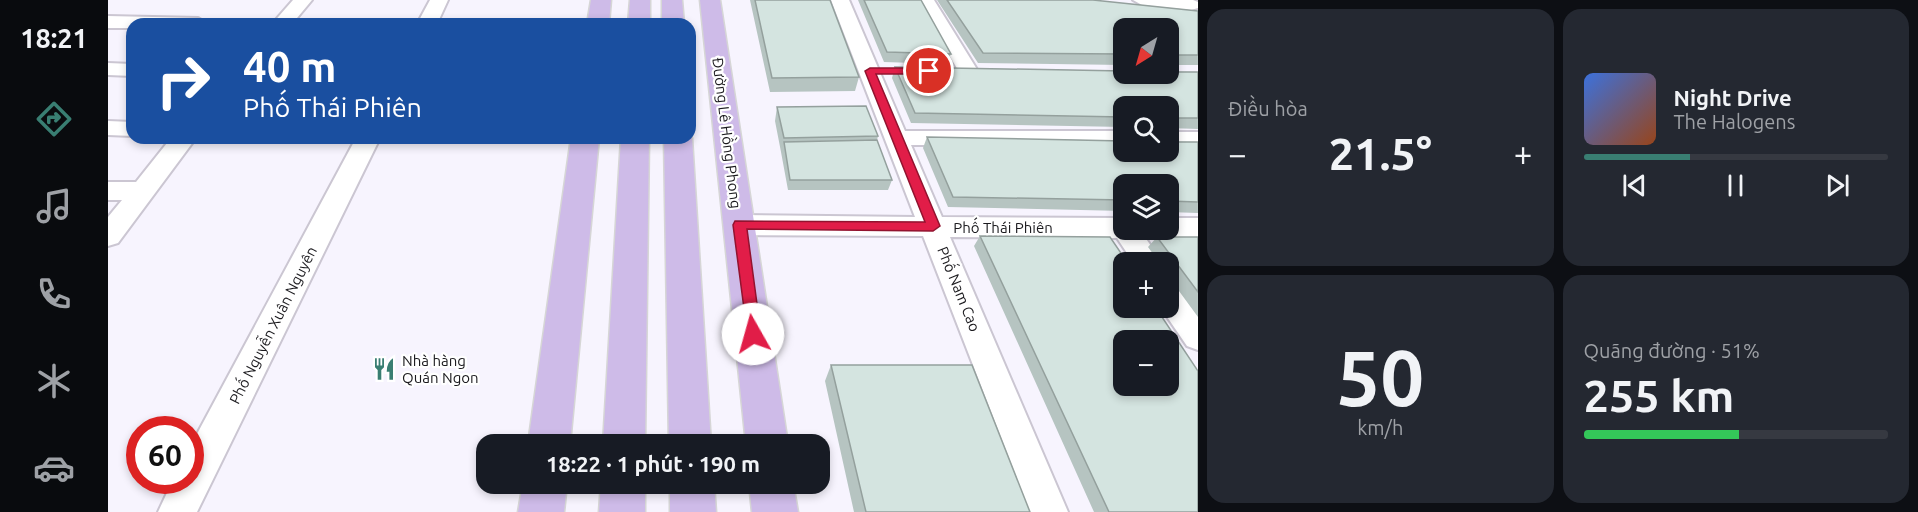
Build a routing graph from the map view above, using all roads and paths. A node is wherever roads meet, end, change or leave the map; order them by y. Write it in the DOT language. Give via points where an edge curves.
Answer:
graph roads {
  1 [pos="303,0"];
  2 [pos="439,0"];
  3 [pos="601,0"];
  4 [pos="640,0"];
  5 [pos="672,0"];
  6 [pos="710,0"];
  7 [pos="840,0"];
  8 [pos="925,0"];
  9 [pos="1135,4"];
  10 [pos="1195,10"];
  11 [pos="287,18"];
  12 [pos="430,18"];
  13 [pos="599,18"];
  14 [pos="639,18"];
  15 [pos="673,18"];
  16 [pos="108,22"];
  17 [pos="126,22"];
  18 [pos="108,69"];
  19 [pos="126,70"];
  20 [pos="946,71"];
  21 [pos="968,71"];
  22 [pos="992,71"];
  23 [pos="108,128"];
  24 [pos="126,129"];
  25 [pos="897,138"];
  26 [pos="1113,138"];
  27 [pos="1179,139"];
  28 [pos="1198,139"];
  29 [pos="179,144"];
  30 [pos="365,144"];
  31 [pos="584,144"];
  32 [pos="635,144"];
  33 [pos="678,144"];
  34 [pos="108,191"];
  35 [pos="144,191"];
  36 [pos="740,225"];
  37 [pos="933,226"];
  38 [pos="1179,228"];
  39 [pos="1198,228"];
  40 [pos="1113,229"];
  41 [pos="108,236"];
  42 [pos="1179,309"];
  43 [pos="1198,337"];
  44 [pos="550,434"];
  45 [pos="624,434"];
  46 [pos="690,434"];
  47 [pos="765,434"];
  48 [pos="543,494"];
  49 [pos="623,494"];
  50 [pos="692,494"];
  51 [pos="773,494"];
  52 [pos="177,512"];
  53 [pos="541,512"];
  54 [pos="622,512"];
  55 [pos="693,512"];
  56 [pos="775,512"];
  57 [pos="1049,512"];
  1 -- 11 [label="street"];
  2 -- 12 [label="street"];
  3 -- 13 [label="main road"];
  4 -- 14 [label="main road"];
  5 -- 15 [label="main road"];
  6 -- 36 [label="main road, Đường Lê Hồng Phong"];
  7 -- 25 [label="street, Phố Nam Cao" via="880,71"];
  8 -- 21 [label="street"];
  9 -- 10 [label="street"];
  16 -- 17 [label="street"];
  18 -- 19 [label="street"];
  20 -- 21 [label="street"];
  21 -- 22 [label="street"];
  23 -- 24 [label="street"];
  25 -- 26 [label="street"];
  25 -- 37 [label="street, Phố Nam Cao"];
  27 -- 28 [label="street"];
  29 -- 35 [label="street"];
  30 -- 52 [label="street, Phố Nguyễn Xuân Nguyên"];
  31 -- 44 [label="main road"];
  32 -- 45 [label="main road"];
  33 -- 46 [label="main road"];
  34 -- 35 [label="street"];
  35 -- 41 [label="street"];
  36 -- 37 [label="street, Phố Thái Phiên"];
  36 -- 47 [label="main road, Đường Lê Hồng Phong"];
  37 -- 40 [label="street, Phố Thái Phiên"];
  37 -- 57 [label="street, Phố Nam Cao"];
  38 -- 39 [label="street"];
  42 -- 43 [label="street"];
  48 -- 53 [label="main road"];
  49 -- 54 [label="main road"];
  50 -- 55 [label="main road"];
  51 -- 56 [label="main road"];
}
